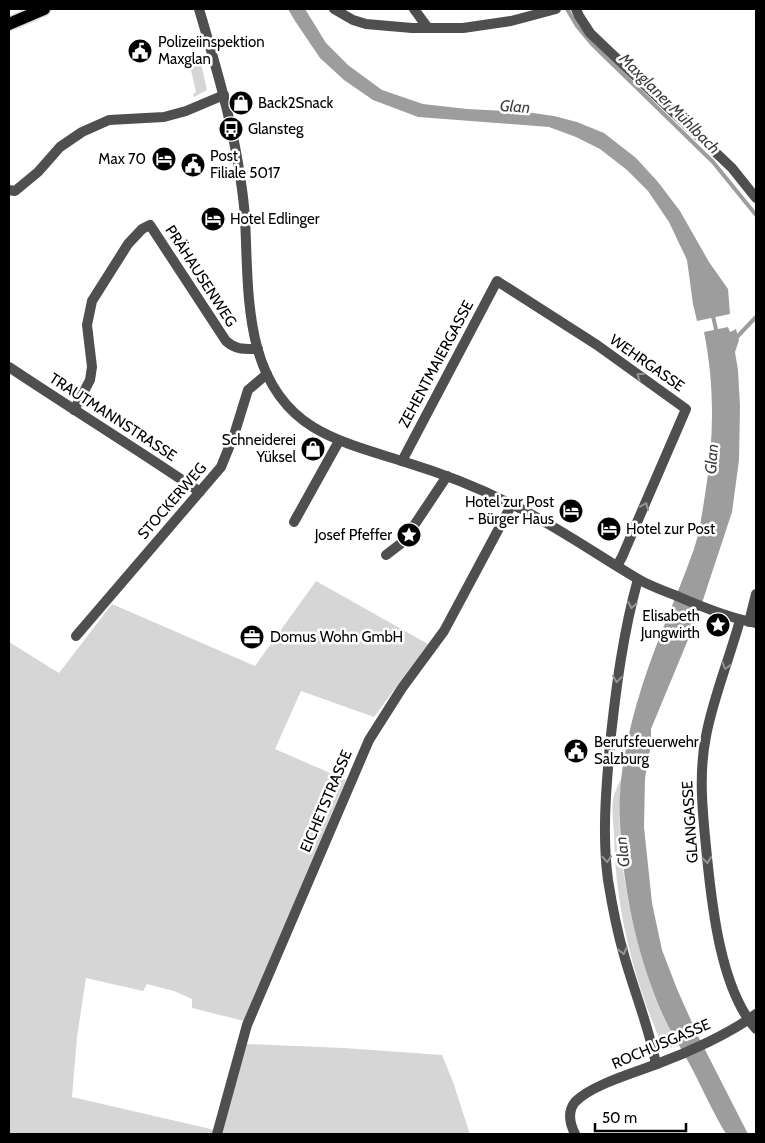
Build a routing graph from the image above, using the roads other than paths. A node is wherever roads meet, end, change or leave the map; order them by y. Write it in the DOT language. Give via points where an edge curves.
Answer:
graph roads {
  1 [pos="44,9"];
  2 [pos="192,9"];
  3 [pos="199,9"];
  4 [pos="334,9"];
  5 [pos="414,9"];
  6 [pos="556,9"];
  7 [pos="576,9"];
  8 [pos="203,23"];
  9 [pos="9,24"];
  10 [pos="428,28"];
  11 [pos="224,95"];
  12 [pos="9,190"];
  13 [pos="756,198"];
  14 [pos="497,281"];
  15 [pos="258,349"];
  16 [pos="9,367"];
  17 [pos="267,374"];
  18 [pos="74,410"];
  19 [pos="339,441"];
  20 [pos="402,461"];
  21 [pos="447,476"];
  22 [pos="200,492"];
  23 [pos="512,504"];
  24 [pos="294,522"];
  25 [pos="386,556"];
  26 [pos="617,566"];
  27 [pos="638,579"];
  28 [pos="756,594"];
  29 [pos="748,622"];
  30 [pos="76,636"];
  31 [pos="752,1017"];
  32 [pos="756,1029"];
  33 [pos="656,1064"];
  34 [pos="217,1134"];
  35 [pos="575,1134"];
  1 -- 9 [label="main road"];
  2 -- 8 [label="street"];
  3 -- 8 [label="street"];
  4 -- 10 [label="street" via="366,24"];
  5 -- 10 [label="street"];
  6 -- 10 [label="street" via="472,26"];
  7 -- 13 [label="street" via="590,33 732,168"];
  8 -- 11 [label="street"];
  11 -- 12 [label="street" via="164,117 109,120 82,132 60,147 38,172 15,191"];
  11 -- 15 [label="street" via="242,189 249,311"];
  14 -- 20 [label="street, ZEHENTMAIERGASSE"];
  26 -- 14 [label="street, WEHRGASSE, one-way" via="686,409 597,345"];
  15 -- 17 [label="street"];
  15 -- 18 [label="street, PRÄHAUSENWEG" via="233,348 226,341 150,225 128,244 92,301 87,325 92,367 90,380"];
  16 -- 18 [label="street, TRAUTMANNSTRASSE"];
  17 -- 19 [label="street" via="284,403 312,426"];
  17 -- 22 [label="street, STOCKERWEG" via="248,390 228,454"];
  18 -- 22 [label="street, TRAUTMANNSTRASSE"];
  19 -- 20 [label="street"];
  19 -- 24 [label="street"];
  20 -- 21 [label="street"];
  21 -- 23 [label="street"];
  21 -- 25 [label="street" via="403,542"];
  22 -- 30 [label="street, STOCKERWEG"];
  23 -- 26 [label="street"];
  23 -- 34 [label="street, EICHETSTRASSE" via="444,631 369,740 247,1025"];
  26 -- 27 [label="street"];
  27 -- 29 [label="street"];
  27 -- 33 [label="street, one-way" via="616,682 607,780 606,856 624,954"];
  28 -- 29 [label="street, GLANGASSE"];
  29 -- 31 [label="street, GLANGASSE, one-way" via="706,734 701,771 713,915 726,968 740,1004"];
  31 -- 32 [label="street, GLANGASSE"];
  31 -- 33 [label="street, ROCHUSGASSE"];
  33 -- 35 [label="street, ROCHUSGASSE" via="624,1076 578,1100 570,1118"];
}
